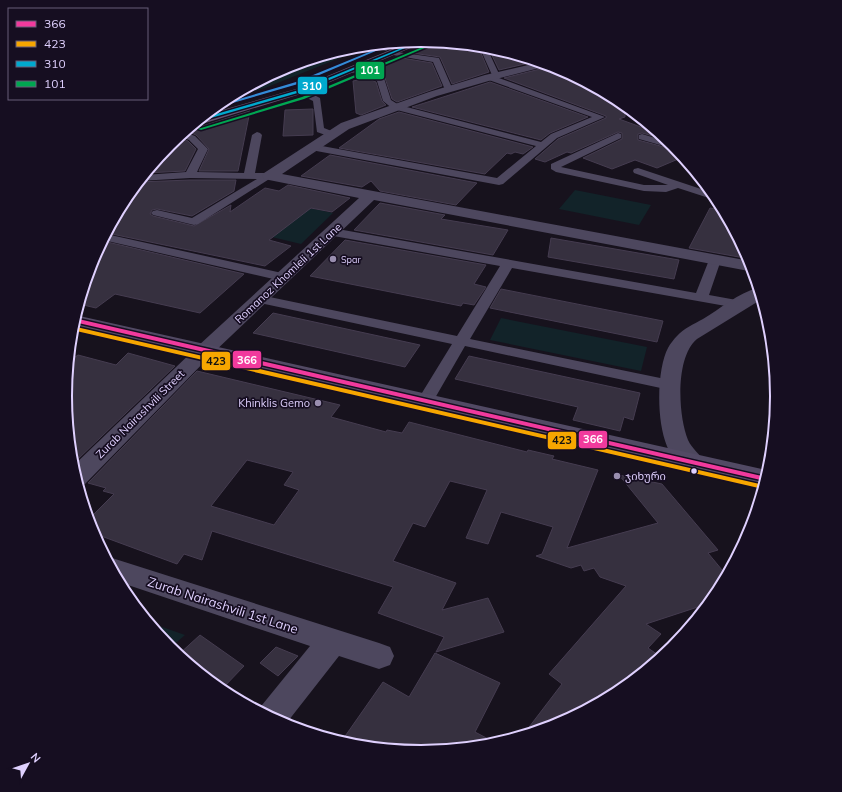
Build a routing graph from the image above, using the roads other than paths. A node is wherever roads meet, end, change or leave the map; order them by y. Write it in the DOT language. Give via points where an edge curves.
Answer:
graph roads {
  1 [pos="398,48"];
  2 [pos="383,49"];
  3 [pos="392,49"];
  4 [pos="389,51"];
  5 [pos="485,53"];
  6 [pos="535,67"];
  7 [pos="354,70"];
  8 [pos="493,76"];
  9 [pos="449,90"];
  10 [pos="300,91"];
  11 [pos="231,103"];
  12 [pos="396,107"];
  13 [pos="212,117"];
  14 [pos="331,134"];
  15 [pos="257,135"];
  16 [pos="188,136"];
  17 [pos="618,136"];
  18 [pos="642,137"];
  19 [pos="662,143"];
  20 [pos="543,145"];
  21 [pos="311,147"];
  22 [pos="638,171"];
  23 [pos="190,175"];
  24 [pos="249,176"];
  25 [pos="269,176"];
  26 [pos="149,178"];
  27 [pos="677,185"];
  28 [pos="705,194"];
  29 [pos="371,195"];
  30 [pos="157,213"];
  31 [pos="332,232"];
  32 [pos="110,238"];
  33 [pos="714,260"];
  34 [pos="508,263"];
  35 [pos="744,266"];
  36 [pos="282,277"];
  37 [pos="755,296"];
  38 [pos="701,298"];
  39 [pos="260,299"];
  40 [pos="737,304"];
  41 [pos="80,321"];
  42 [pos="461,341"];
  43 [pos="205,350"];
  44 [pos="670,385"];
  45 [pos="425,401"];
  46 [pos="692,462"];
  47 [pos="81,473"];
  48 [pos="760,478"];
  49 [pos="121,573"];
  50 [pos="333,641"];
  51 [pos="380,656"];
  52 [pos="275,713"];
  1 -- 4 [label="main road"];
  2 -- 4 [label="street"];
  3 -- 4 [label="main road"];
  4 -- 7 [label="main road"];
  4 -- 9 [label="lane" via="436,60"];
  4 -- 11 [label="main road"];
  5 -- 8 [label="lane"];
  6 -- 8 [label="street"];
  7 -- 10 [label="main road"];
  7 -- 12 [label="lane" via="381,80 387,101"];
  8 -- 9 [label="street"];
  8 -- 20 [label="lane" via="600,117 554,136"];
  9 -- 12 [label="street"];
  10 -- 13 [label="main road"];
  10 -- 14 [label="lane" via="317,100 320,130"];
  12 -- 14 [label="street" via="345,126"];
  12 -- 20 [label="lane"];
  14 -- 21 [label="street"];
  15 -- 24 [label="lane"];
  16 -- 23 [label="lane" via="203,149"];
  17 -- 27 [label="lane" via="555,166 556,169 644,188"];
  18 -- 19 [label="lane"];
  20 -- 21 [label="lane" via="499,182"];
  21 -- 25 [label="street"];
  22 -- 27 [label="lane"];
  23 -- 24 [label="lane"];
  23 -- 26 [label="lane"];
  24 -- 25 [label="lane"];
  25 -- 29 [label="street"];
  25 -- 30 [label="lane" via="194,222"];
  27 -- 28 [label="lane"];
  29 -- 31 [label="street, Romanoz Khomleli 1st Lane"];
  29 -- 33 [label="street"];
  31 -- 34 [label="lane"];
  31 -- 36 [label="street, Romanoz Khomleli 1st Lane"];
  32 -- 36 [label="lane"];
  33 -- 35 [label="street"];
  33 -- 38 [label="lane"];
  34 -- 38 [label="lane"];
  34 -- 42 [label="lane"];
  36 -- 39 [label="street, Romanoz Khomleli 1st Lane"];
  37 -- 40 [label="street"];
  38 -- 40 [label="lane"];
  39 -- 42 [label="lane"];
  39 -- 43 [label="street, Romanoz Khomleli 1st Lane"];
  40 -- 44 [label="street" via="683,341 673,360"];
  41 -- 43 [label="street"];
  42 -- 44 [label="lane"];
  42 -- 45 [label="lane"];
  43 -- 45 [label="street"];
  43 -- 47 [label="street, Zurab Nairashvili Street"];
  44 -- 46 [label="street" via="673,432 680,451"];
  45 -- 46 [label="street"];
  46 -- 48 [label="street"];
  49 -- 50 [label="street, Zurab Nairashvili 1st Lane"];
  50 -- 51 [label="street, Zurab Nairashvili 1st Lane"];
  50 -- 52 [label="street"];
}
